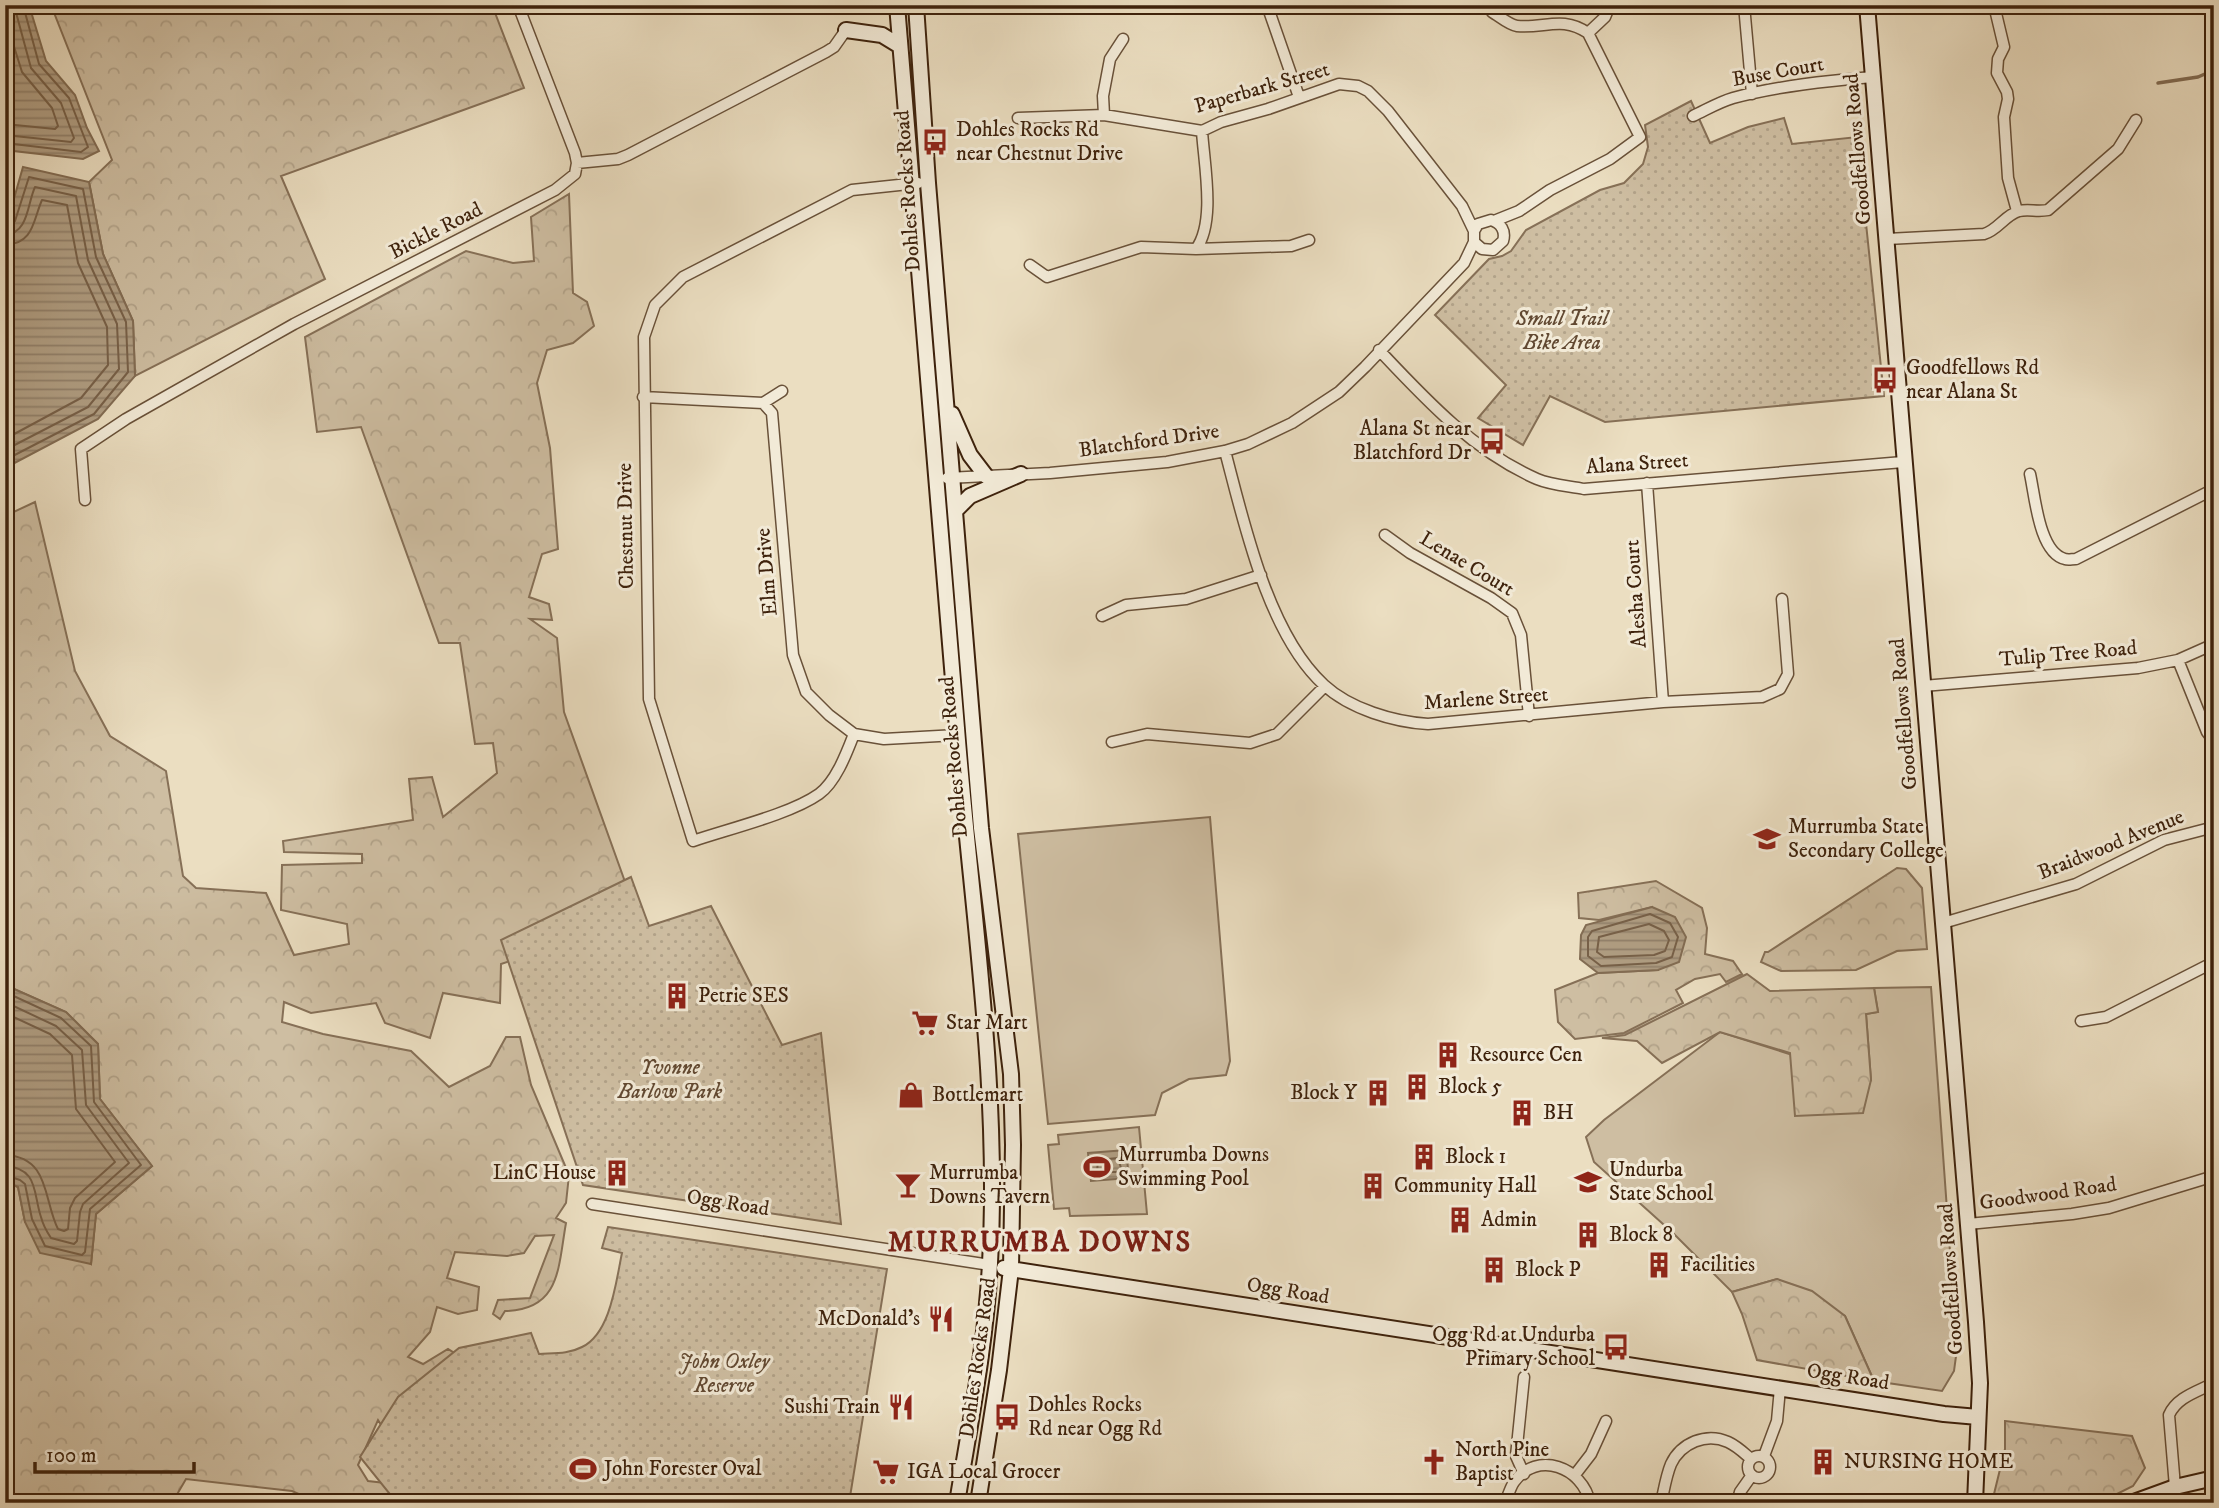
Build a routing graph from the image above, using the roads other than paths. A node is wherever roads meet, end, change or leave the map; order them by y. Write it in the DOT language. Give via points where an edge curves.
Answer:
graph roads {
  1 [pos="518,5"];
  2 [pos="897,5"];
  3 [pos="916,5"];
  4 [pos="1267,5"];
  5 [pos="1610,5"];
  6 [pos="1744,5"];
  7 [pos="1867,5"];
  8 [pos="1994,5"];
  9 [pos="1492,12"];
  10 [pos="846,30"];
  11 [pos="1588,33"];
  12 [pos="1123,39"];
  13 [pos="900,46"];
  14 [pos="1873,77"];
  15 [pos="1752,94"];
  16 [pos="1299,97"];
  17 [pos="1104,115"];
  18 [pos="1693,116"];
  19 [pos="1018,118"];
  20 [pos="2136,120"];
  21 [pos="1202,131"];
  22 [pos="577,163"];
  23 [pos="928,183"];
  24 [pos="912,184"];
  25 [pos="1462,206"];
  26 [pos="1519,211"];
  27 [pos="2017,211"];
  28 [pos="1490,220"];
  29 [pos="1504,232"];
  30 [pos="1474,236"];
  31 [pos="1887,239"];
  32 [pos="1309,240"];
  33 [pos="1196,249"];
  34 [pos="1486,251"];
  35 [pos="1464,263"];
  36 [pos="1030,265"];
  37 [pos="1379,350"];
  38 [pos="782,391"];
  39 [pos="945,396"];
  40 [pos="643,397"];
  41 [pos="763,403"];
  42 [pos="1225,451"];
  43 [pos="1903,462"];
  44 [pos="1021,474"];
  45 [pos="2030,474"];
  46 [pos="986,476"];
  47 [pos="945,478"];
  48 [pos="1647,483"];
  49 [pos="2214,489"];
  50 [pos="85,500"];
  51 [pos="955,511"];
  52 [pos="1385,535"];
  53 [pos="1261,575"];
  54 [pos="1782,599"];
  55 [pos="1102,616"];
  56 [pos="2214,644"];
  57 [pos="2178,660"];
  58 [pos="1325,686"];
  59 [pos="1923,686"];
  60 [pos="1663,702"];
  61 [pos="1529,716"];
  62 [pos="854,734"];
  63 [pos="957,735"];
  64 [pos="2214,741"];
  65 [pos="1112,742"];
  66 [pos="2214,827"];
  67 [pos="1943,923"];
  68 [pos="2214,962"];
  69 [pos="2081,1021"];
  70 [pos="2214,1176"];
  71 [pos="592,1204"];
  72 [pos="1968,1224"];
  73 [pos="990,1265"];
  74 [pos="1011,1269"];
  75 [pos="1524,1377"];
  76 [pos="2214,1383"];
  77 [pos="1780,1388"];
  78 [pos="1978,1417"];
  79 [pos="1606,1421"];
  80 [pos="1763,1456"];
  81 [pos="1751,1459"];
  82 [pos="1524,1474"];
  83 [pos="1752,1475"];
  84 [pos="1574,1476"];
  85 [pos="2214,1478"];
  86 [pos="2175,1486"];
  87 [pos="957,1503"];
  88 [pos="978,1503"];
  89 [pos="1505,1503"];
  90 [pos="1590,1503"];
  91 [pos="1661,1503"];
  92 [pos="1737,1503"];
  93 [pos="1975,1503"];
  94 [pos="2131,1503"];
  1 -- 22 [label="street"];
  2 -- 13 [label="main road, Dohles Rocks Road"];
  3 -- 23 [label="main road, Dohles Rocks Road"];
  4 -- 16 [label="street"];
  5 -- 11 [label="street"];
  6 -- 15 [label="street"];
  7 -- 14 [label="main road, Goodfellows Road"];
  8 -- 27 [label="street" via="2004,47 1997,73 2008,99 2004,117 2008,178"];
  9 -- 11 [label="street" via="1515,26 1557,22"];
  10 -- 13 [label="main road" via="881,35"];
  10 -- 22 [label="street" via="830,50 628,155"];
  11 -- 26 [label="street" via="1640,137"];
  12 -- 17 [label="street" via="1110,59"];
  13 -- 24 [label="main road, Dohles Rocks Road"];
  14 -- 15 [label="street, Buse Court"];
  14 -- 31 [label="main road, Goodfellows Road"];
  15 -- 18 [label="street, Buse Court"];
  16 -- 21 [label="street, Paperbark Street"];
  16 -- 25 [label="street, Paperbark Street" via="1339,84 1368,91"];
  17 -- 19 [label="street, Paperbark Street"];
  17 -- 21 [label="street, Paperbark Street"];
  20 -- 27 [label="street" via="2118,149 2057,204 2039,212"];
  21 -- 33 [label="street" via="1207,221"];
  22 -- 50 [label="street, Bickle Road" via="571,179 555,190 294,324 81,449"];
  23 -- 24 [label="street, Chestnut Drive"];
  23 -- 39 [label="main road, Dohles Rocks Road"];
  24 -- 40 [label="street, Chestnut Drive" via="852,190 683,277 655,305 644,337"];
  24 -- 47 [label="main road, Dohles Rocks Road"];
  25 -- 28 [label="street, Paperbark Street"];
  25 -- 30 [label="street, Paperbark Street"];
  26 -- 28 [label="street"];
  26 -- 29 [label="street"];
  27 -- 31 [label="street" via="1984,234"];
  28 -- 29 [label="street"];
  28 -- 30 [label="street" via="1478,224"];
  29 -- 34 [label="street" via="1499,247"];
  30 -- 34 [label="street" via="1479,248"];
  30 -- 35 [label="street, Blatchford Drive"];
  31 -- 43 [label="main road, Goodfellows Road"];
  32 -- 33 [label="street" via="1291,246"];
  33 -- 36 [label="street" via="1141,247 1047,277"];
  34 -- 35 [label="street, Blatchford Drive"];
  35 -- 37 [label="street, Blatchford Drive"];
  37 -- 42 [label="street, Blatchford Drive" via="1353,379 1309,413"];
  37 -- 48 [label="street, Alana Street" via="1435,409 1495,457 1539,480 1584,489"];
  38 -- 41 [label="street"];
  39 -- 46 [label="main road" via="970,455"];
  39 -- 47 [label="main road, Dohles Rocks Road"];
  40 -- 41 [label="street"];
  40 -- 62 [label="street, Chestnut Drive" via="649,699 693,841 821,793 842,765"];
  41 -- 62 [label="street, Elm Drive" via="772,413 793,655 806,692"];
  42 -- 44 [label="street, Blatchford Drive" via="1184,460"];
  42 -- 53 [label="street, Marlene Street"];
  43 -- 48 [label="street, Alana Street"];
  43 -- 59 [label="main road, Goodfellows Road"];
  44 -- 46 [label="street, Blatchford Drive"];
  44 -- 51 [label="main road" via="970,496"];
  45 -- 49 [label="street" via="2043,533 2053,552 2064,559 2076,559"];
  46 -- 47 [label="street, Blatchford Drive"];
  47 -- 51 [label="main road, Dohles Rocks Road"];
  47 -- 63 [label="main road, Dohles Rocks Road"];
  48 -- 60 [label="street, Alesha Court"];
  51 -- 74 [label="main road, Dohles Rocks Road" via="981,828 1011,1074"];
  52 -- 61 [label="street, Lenae Court" via="1512,614 1521,635"];
  53 -- 55 [label="street" via="1186,599 1126,606"];
  53 -- 58 [label="street, Marlene Street" via="1296,652"];
  54 -- 60 [label="street, Marlene Street" via="1788,674 1780,690 1762,697"];
  56 -- 57 [label="street, Tulip Tree Road"];
  57 -- 59 [label="street, Tulip Tree Road" via="2138,668"];
  57 -- 64 [label="street"];
  58 -- 61 [label="street, Marlene Street" via="1384,718 1404,723"];
  58 -- 65 [label="street" via="1277,734 1250,743 1147,734"];
  59 -- 67 [label="main road, Goodfellows Road"];
  60 -- 61 [label="street, Marlene Street"];
  62 -- 63 [label="street" via="884,739"];
  63 -- 73 [label="main road, Dohles Rocks Road" via="990,1091"];
  66 -- 67 [label="street, Braidwood Avenue" via="2164,840 2076,884"];
  67 -- 72 [label="main road, Goodfellows Road"];
  68 -- 69 [label="street" via="2106,1017"];
  70 -- 72 [label="street, Goodwood Road" via="2099,1210"];
  71 -- 73 [label="street, Ogg Road"];
  72 -- 78 [label="main road, Goodfellows Road" via="1980,1383"];
  73 -- 74 [label="main road, Ogg Road"];
  73 -- 87 [label="main road, Dohles Rocks Road" via="981,1356"];
  74 -- 77 [label="main road, Ogg Road"];
  74 -- 88 [label="main road, Dohles Rocks Road"];
  75 -- 82 [label="street" via="1516,1456"];
  76 -- 86 [label="street" via="2182,1399 2169,1415"];
  77 -- 78 [label="main road, Ogg Road"];
  77 -- 80 [label="street" via="1777,1421"];
  78 -- 93 [label="main road, Goodfellows Road"];
  79 -- 84 [label="street" via="1591,1454"];
  80 -- 81 [label="street"];
  80 -- 83 [label="street" via="1770,1471 1761,1478"];
  81 -- 83 [label="street" via="1748,1468"];
  81 -- 91 [label="street" via="1723,1440 1690,1443 1671,1465"];
  82 -- 84 [label="street" via="1550,1465 1566,1468"];
  82 -- 89 [label="street" via="1515,1481"];
  83 -- 92 [label="street"];
  84 -- 90 [label="street"];
  85 -- 86 [label="main road"];
  86 -- 94 [label="main road"];
}
